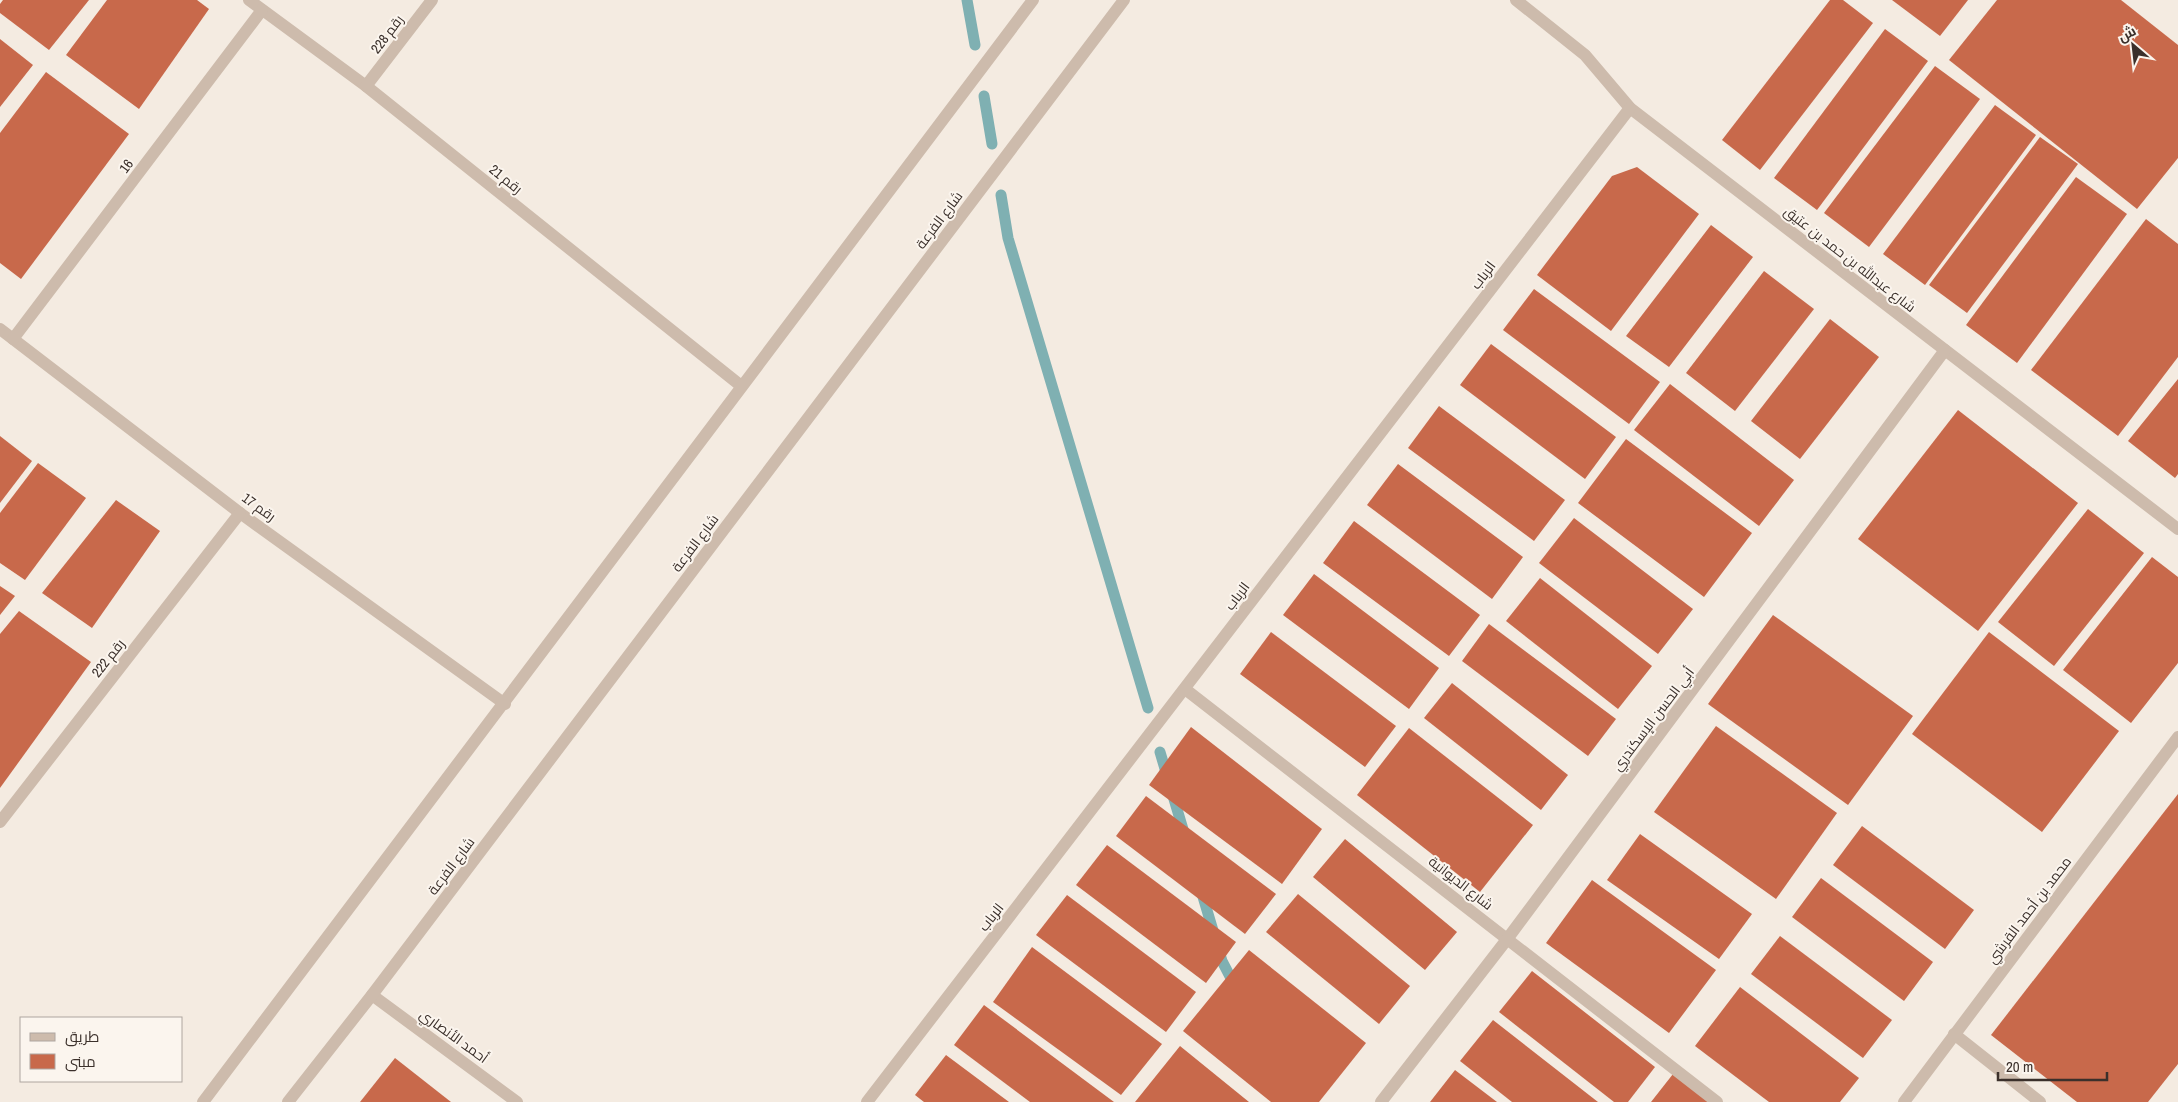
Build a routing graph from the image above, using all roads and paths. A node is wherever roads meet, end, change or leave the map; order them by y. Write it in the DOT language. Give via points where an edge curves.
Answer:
graph roads {
  1 [pos="249,0"];
  2 [pos="432,0"];
  3 [pos="1033,0"];
  4 [pos="1124,0"];
  5 [pos="1516,0"];
  6 [pos="262,10"];
  7 [pos="366,86"];
  8 [pos="1630,108"];
  9 [pos="0,329"];
  10 [pos="13,339"];
  11 [pos="1944,350"];
  12 [pos="740,385"];
  13 [pos="240,512"];
  14 [pos="2178,529"];
  15 [pos="1185,689"];
  16 [pos="505,704"];
  17 [pos="2178,737"];
  18 [pos="0,822"];
  19 [pos="1508,938"];
  20 [pos="372,995"];
  21 [pos="1954,1034"];
  22 [pos="203,1102"];
  23 [pos="288,1102"];
  24 [pos="517,1102"];
  25 [pos="867,1102"];
  26 [pos="1381,1102"];
  27 [pos="1717,1102"];
  28 [pos="1904,1102"];
  29 [pos="2040,1102"];
  1 -- 6 [label="street, رقم 21"];
  2 -- 7 [label="street, رقم 228"];
  3 -- 12 [label="street"];
  4 -- 20 [label="street, شارع الفرعة"];
  5 -- 8 [label="street, شارع عبدالله بن حمد بن عتيق" via="1586,55"];
  6 -- 7 [label="street, رقم 21"];
  6 -- 10 [label="street, 16"];
  7 -- 12 [label="street, رقم 21"];
  8 -- 11 [label="street, شارع عبدالله بن حمد بن عتيق"];
  8 -- 15 [label="street, الرباب"];
  9 -- 10 [label="street, رقم 17"];
  10 -- 13 [label="street, رقم 17"];
  11 -- 14 [label="street, شارع عبدالله بن حمد بن عتيق"];
  11 -- 19 [label="street, أبي الحسن الإسكندري"];
  12 -- 16 [label="street"];
  13 -- 16 [label="street, رقم 17"];
  13 -- 18 [label="street, رقم 222"];
  15 -- 19 [label="street, شارع الديوانية"];
  15 -- 25 [label="street, الرباب"];
  16 -- 22 [label="street"];
  17 -- 21 [label="street, محمد بن أحمد القرشي"];
  19 -- 26 [label="street, أبي الحسن الإسكندري"];
  19 -- 27 [label="street, شارع الديوانية"];
  20 -- 23 [label="street, شارع الفرعة"];
  20 -- 24 [label="street, أحمد الأنصاري"];
  21 -- 28 [label="street, محمد بن أحمد القرشي"];
  21 -- 29 [label="street"];
}
